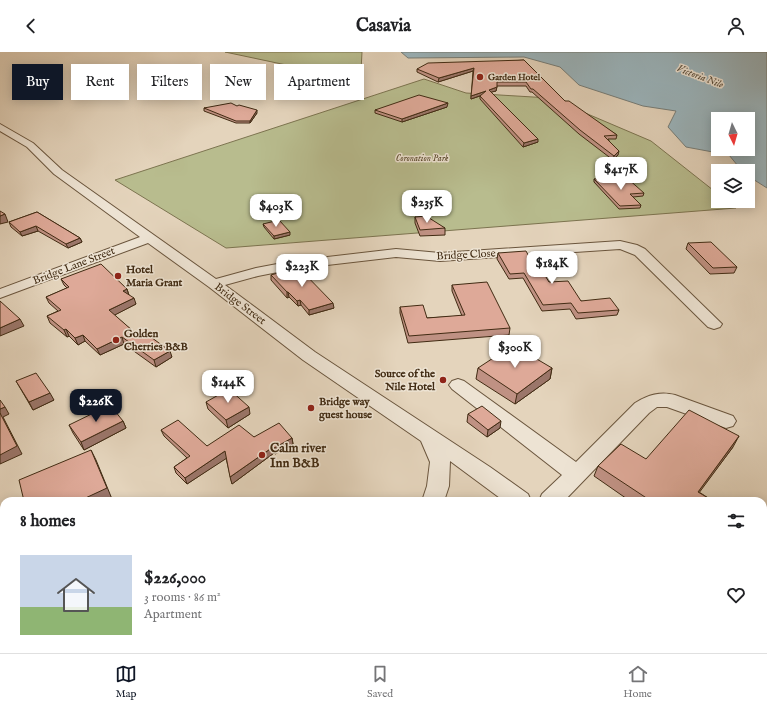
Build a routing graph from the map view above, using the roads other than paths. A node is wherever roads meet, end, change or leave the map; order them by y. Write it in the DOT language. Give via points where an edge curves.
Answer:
graph roads {
  1 [pos="0,127"];
  2 [pos="149,238"];
  3 [pos="214,284"];
  4 [pos="0,294"];
  5 [pos="714,324"];
  6 [pos="458,385"];
  7 [pos="726,421"];
  8 [pos="428,436"];
  9 [pos="577,474"];
  10 [pos="434,497"];
  11 [pos="515,497"];
  12 [pos="554,497"];
  1 -- 2 [label="street, Bridge Street" via="30,145 58,172"];
  2 -- 3 [label="street, Bridge Street"];
  2 -- 4 [label="street, Bridge Lane Street"];
  3 -- 5 [label="street, Bridge Close" via="293,265 396,253 440,257 623,245 640,252"];
  3 -- 8 [label="street, Bridge Street" via="309,356"];
  6 -- 9 [label="street"];
  7 -- 9 [label="street" via="668,400 653,401 642,408"];
  8 -- 10 [label="street" via="440,462"];
  8 -- 11 [label="street, Bridge Street"];
  9 -- 12 [label="street"];
}
